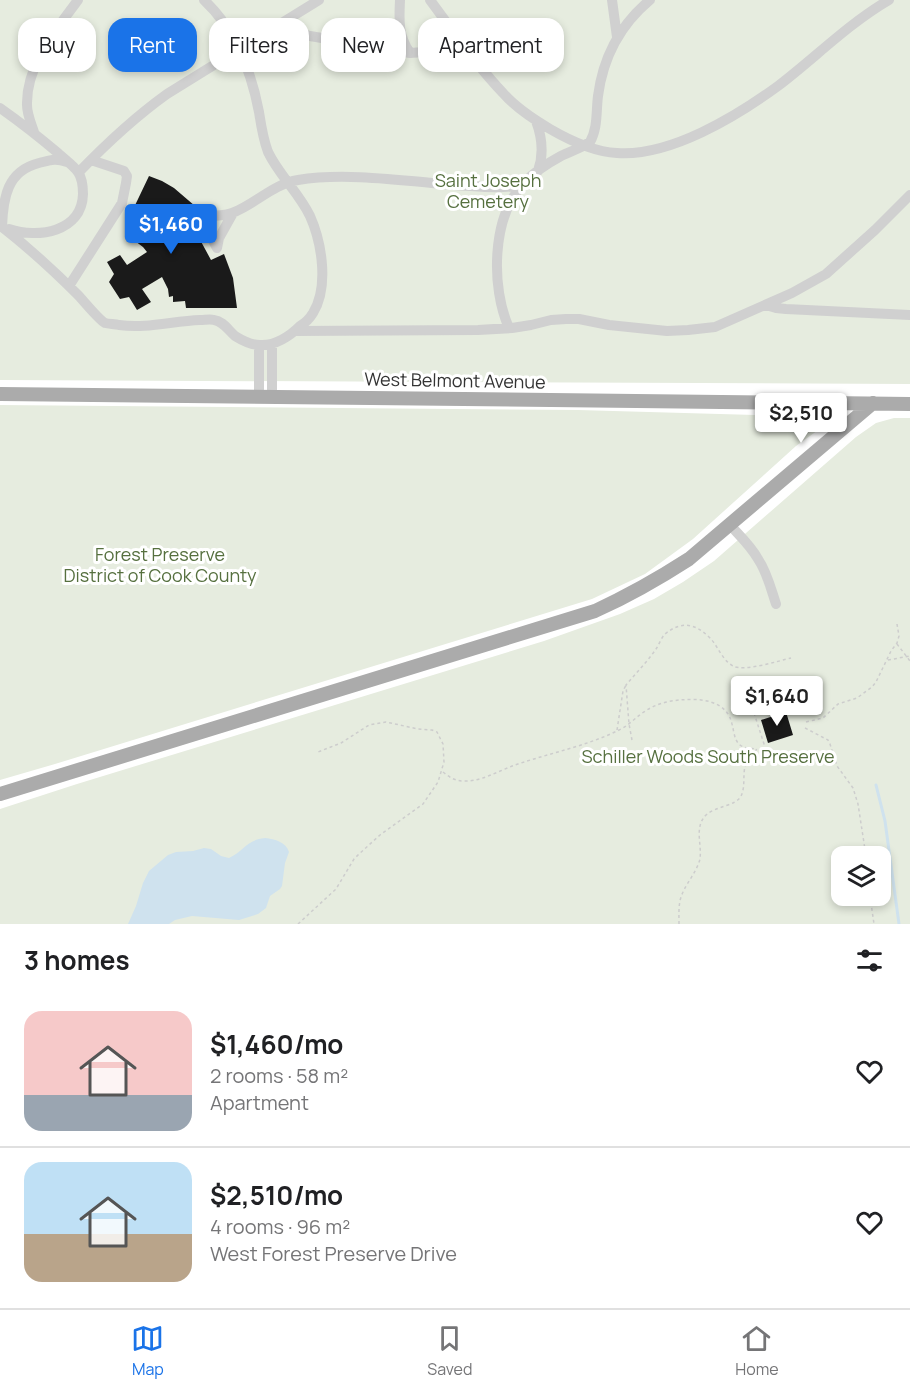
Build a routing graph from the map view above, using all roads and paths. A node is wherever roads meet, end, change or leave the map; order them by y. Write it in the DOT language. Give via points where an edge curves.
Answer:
graph roads {
  1 [pos="78,0"];
  2 [pos="204,0"];
  3 [pos="319,0"];
  4 [pos="400,0"];
  5 [pos="430,0"];
  6 [pos="612,0"];
  7 [pos="650,0"];
  8 [pos="890,0"];
  9 [pos="222,18"];
  10 [pos="290,18"];
  11 [pos="443,18"];
  12 [pos="309,36"];
  13 [pos="617,37"];
  14 [pos="418,52"];
  15 [pos="410,53"];
  16 [pos="209,68"];
  17 [pos="249,72"];
  18 [pos="485,72"];
  19 [pos="0,108"];
  20 [pos="536,121"];
  21 [pos="34,132"];
  22 [pos="586,145"];
  23 [pos="91,160"];
  24 [pos="68,162"];
  25 [pos="538,171"];
  26 [pos="79,172"];
  27 [pos="288,182"];
  28 [pos="523,184"];
  29 [pos="910,195"];
  30 [pos="233,213"];
  31 [pos="1,228"];
  32 [pos="69,286"];
  33 [pos="766,305"];
  34 [pos="910,315"];
  35 [pos="509,328"];
  36 [pos="296,331"];
  37 [pos="272,344"];
  38 [pos="259,345"];
  39 [pos="0,394"];
  40 [pos="266,398"];
  41 [pos="873,403"];
  42 [pos="910,404"];
  43 [pos="730,525"];
  44 [pos="776,604"];
  45 [pos="897,624"];
  46 [pos="897,643"];
  47 [pos="910,656"];
  48 [pos="906,657"];
  49 [pos="791,658"];
  50 [pos="887,660"];
  51 [pos="910,661"];
  52 [pos="626,685"];
  53 [pos="754,713"];
  54 [pos="806,723"];
  55 [pos="629,724"];
  56 [pos="805,728"];
  57 [pos="617,731"];
  58 [pos="632,740"];
  59 [pos="765,747"];
  60 [pos="318,752"];
  61 [pos="442,771"];
  62 [pos="0,794"];
  63 [pos="864,846"];
  64 [pos="871,906"];
  65 [pos="298,924"];
  66 [pos="678,924"];
  67 [pos="874,924"];
  1 -- 21 [label="lane" via="57,28 32,75 27,106"];
  2 -- 9 [label="lane"];
  3 -- 10 [label="lane"];
  4 -- 15 [label="lane" via="399,30"];
  5 -- 11 [label="lane"];
  6 -- 13 [label="lane"];
  7 -- 13 [label="lane"];
  8 -- 22 [label="lane" via="852,24 777,86 698,134 656,149 627,153"];
  12 -- 15 [label="lane"];
  13 -- 22 [label="lane" via="599,85 594,135"];
  14 -- 15 [label="lane"];
  16 -- 23 [label="lane" via="144,111"];
  17 -- 27 [label="lane" via="268,151"];
  18 -- 20 [label="lane" via="503,94"];
  19 -- 21 [label="lane"];
  20 -- 22 [label="lane"];
  20 -- 25 [label="lane" via="542,142"];
  21 -- 24 [label="lane"];
  22 -- 25 [label="lane"];
  23 -- 26 [label="lane"];
  23 -- 32 [label="lane" via="124,171 126,183 122,203"];
  24 -- 26 [label="lane"];
  24 -- 31 [label="lane" via="57,158 19,172 8,187"];
  25 -- 28 [label="lane"];
  26 -- 31 [label="lane" via="83,186 81,208 68,224 39,234"];
  27 -- 28 [label="lane" via="350,177 488,188"];
  27 -- 30 [label="lane"];
  27 -- 36 [label="lane" via="310,216 322,263 316,306"];
  28 -- 35 [label="lane" via="506,215 498,254 501,308"];
  29 -- 33 [label="lane" via="826,274"];
  31 -- 32 [label="lane"];
  32 -- 38 [label="lane" via="104,322 129,326 215,320 243,341"];
  33 -- 34 [label="lane"];
  33 -- 35 [label="lane" via="715,327 688,330 641,329 579,319"];
  35 -- 36 [label="lane"];
  36 -- 37 [label="lane"];
  37 -- 38 [label="lane"];
  37 -- 40 [label="lane"];
  38 -- 40 [label="lane"];
  39 -- 40 [label="main road, West Belmont Avenue"];
  40 -- 41 [label="main road, West Belmont Avenue"];
  41 -- 42 [label="main road, West Belmont Avenue"];
  41 -- 43 [label="main road"];
  43 -- 44 [label="lane" via="759,559"];
  43 -- 62 [label="main road" via="664,576 595,611"];
  45 -- 46 [label="path"];
  46 -- 48 [label="path"];
  46 -- 50 [label="path"];
  47 -- 48 [label="path"];
  48 -- 50 [label="path"];
  48 -- 51 [label="path"];
  49 -- 52 [label="path" via="733,667 699,628 686,625 664,635"];
  50 -- 54 [label="path" via="866,692 838,704 823,718"];
  52 -- 55 [label="path"];
  52 -- 57 [label="path"];
  53 -- 59 [label="path"];
  55 -- 57 [label="path"];
  55 -- 58 [label="path"];
  55 -- 66 [label="path" via="660,703 706,700 722,706 729,714 739,744 757,749 745,764 739,799 713,810 701,821 699,863 680,899"];
  56 -- 63 [label="path" via="828,740 837,766 853,788"];
  57 -- 61 [label="path" via="477,780 463,782"];
  60 -- 61 [label="path" via="369,725 386,722 437,732 443,744"];
  61 -- 65 [label="path" via="423,804 359,854 336,889"];
  64 -- 67 [label="path"];
}
